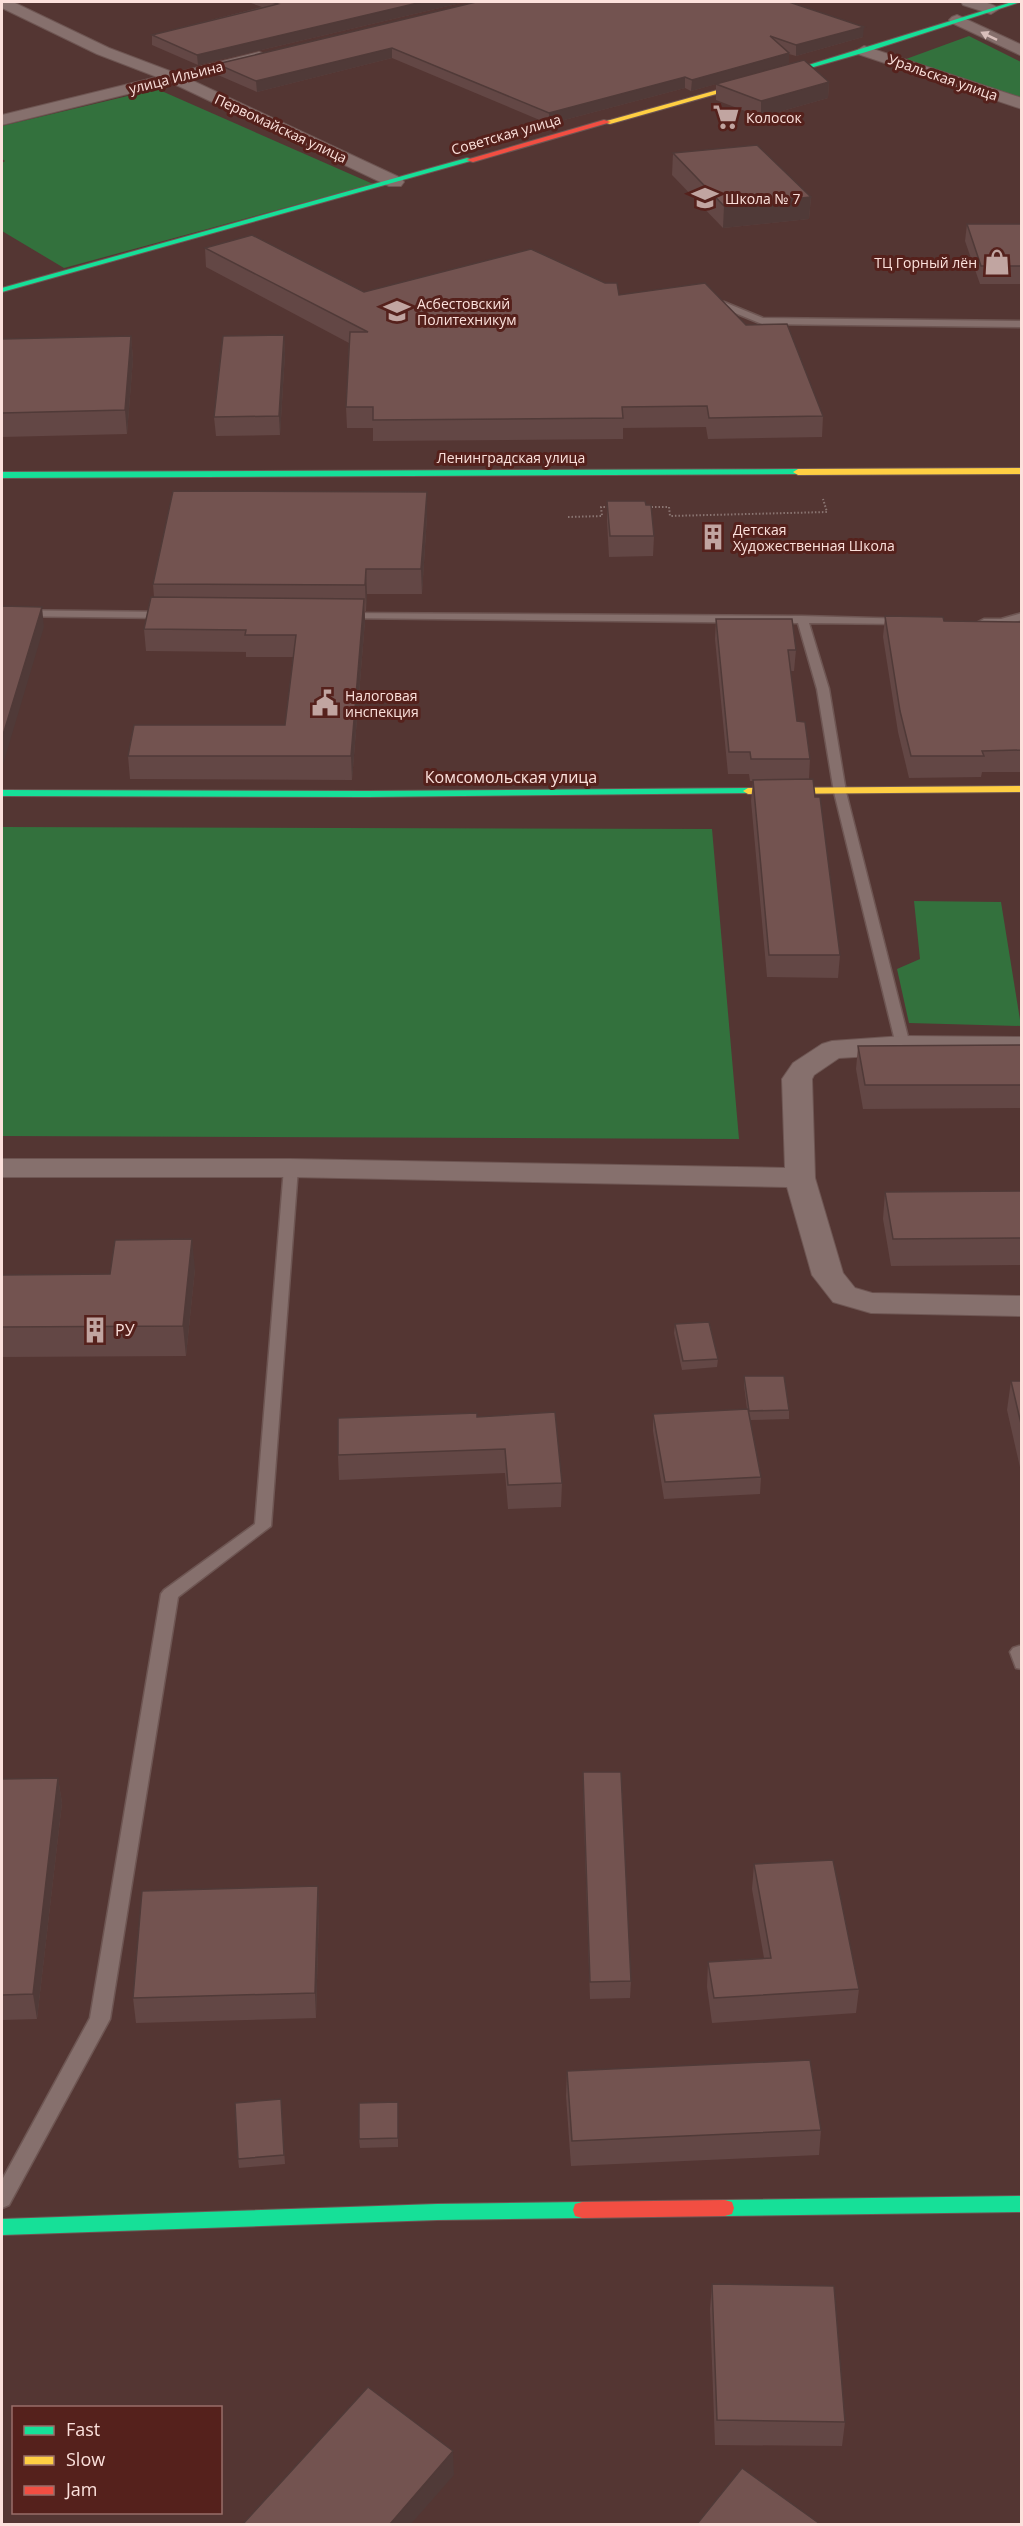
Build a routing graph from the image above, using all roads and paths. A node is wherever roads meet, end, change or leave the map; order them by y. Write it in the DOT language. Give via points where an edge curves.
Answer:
graph roads {
  1 [pos="2,2"];
  2 [pos="968,2"];
  3 [pos="1017,2"];
  4 [pos="991,9"];
  5 [pos="957,20"];
  6 [pos="864,51"];
  7 [pos="1022,51"];
  8 [pos="273,54"];
  9 [pos="172,77"];
  10 [pos="1022,104"];
  11 [pos="2,120"];
  12 [pos="395,182"];
  13 [pos="2,290"];
  14 [pos="721,304"];
  15 [pos="1022,324"];
  16 [pos="1022,471"];
  17 [pos="2,475"];
  18 [pos="822,492"];
  19 [pos="612,507"];
  20 [pos="646,507"];
  21 [pos="568,517"];
  22 [pos="2,613"];
  23 [pos="185,615"];
  24 [pos="327,616"];
  25 [pos="1022,616"];
  26 [pos="802,619"];
  27 [pos="920,621"];
  28 [pos="967,622"];
  29 [pos="1002,622"];
  30 [pos="1022,623"];
  31 [pos="1022,789"];
  32 [pos="840,792"];
  33 [pos="2,793"];
  34 [pos="903,1045"];
  35 [pos="1022,1046"];
  36 [pos="2,1168"];
  37 [pos="291,1168"];
  38 [pos="800,1178"];
  39 [pos="1022,1306"];
  40 [pos="1022,1652"];
  41 [pos="1022,1663"];
  42 [pos="2,2199"];
  43 [pos="1022,2204"];
  44 [pos="2,2226"];
  1 -- 9 [label="street, Первомайская улица" via="103,51"];
  2 -- 4 [label="street"];
  3 -- 4 [label="street, Советская улица"];
  4 -- 5 [label="street, Советская улица"];
  5 -- 6 [label="street, Советская улица"];
  7 -- 5 [label="street, one-way"];
  6 -- 10 [label="street, Уральская улица"];
  6 -- 12 [label="street, Советская улица"];
  8 -- 9 [label="street, улица Ильина"];
  9 -- 11 [label="street, улица Ильина"];
  9 -- 12 [label="street, Первомайская улица"];
  12 -- 13 [label="street, Советская улица"];
  14 -- 15 [label="lane" via="762,321"];
  16 -- 17 [label="street, Ленинградская улица"];
  18 -- 20 [label="path" via="826,512 670,516 669,507"];
  19 -- 21 [label="path" via="601,507 602,516"];
  22 -- 23 [label="lane"];
  24 -- 26 [label="lane"];
  25 -- 29 [label="lane"];
  26 -- 27 [label="lane"];
  26 -- 32 [label="lane" via="823,689"];
  28 -- 29 [label="lane"];
  29 -- 30 [label="lane"];
  31 -- 32 [label="street, Комсомольская улица"];
  32 -- 33 [label="street, Комсомольская улица"];
  32 -- 34 [label="lane"];
  34 -- 35 [label="street"];
  34 -- 38 [label="street" via="832,1050 803,1068 797,1079"];
  36 -- 37 [label="street"];
  37 -- 38 [label="street"];
  37 -- 42 [label="lane" via="263,1526 170,1594 100,2019"];
  38 -- 39 [label="street" via="828,1275 844,1295 871,1303"];
  40 -- 41 [label="lane"];
  43 -- 44 [label="street" via="449,2212"];
}
